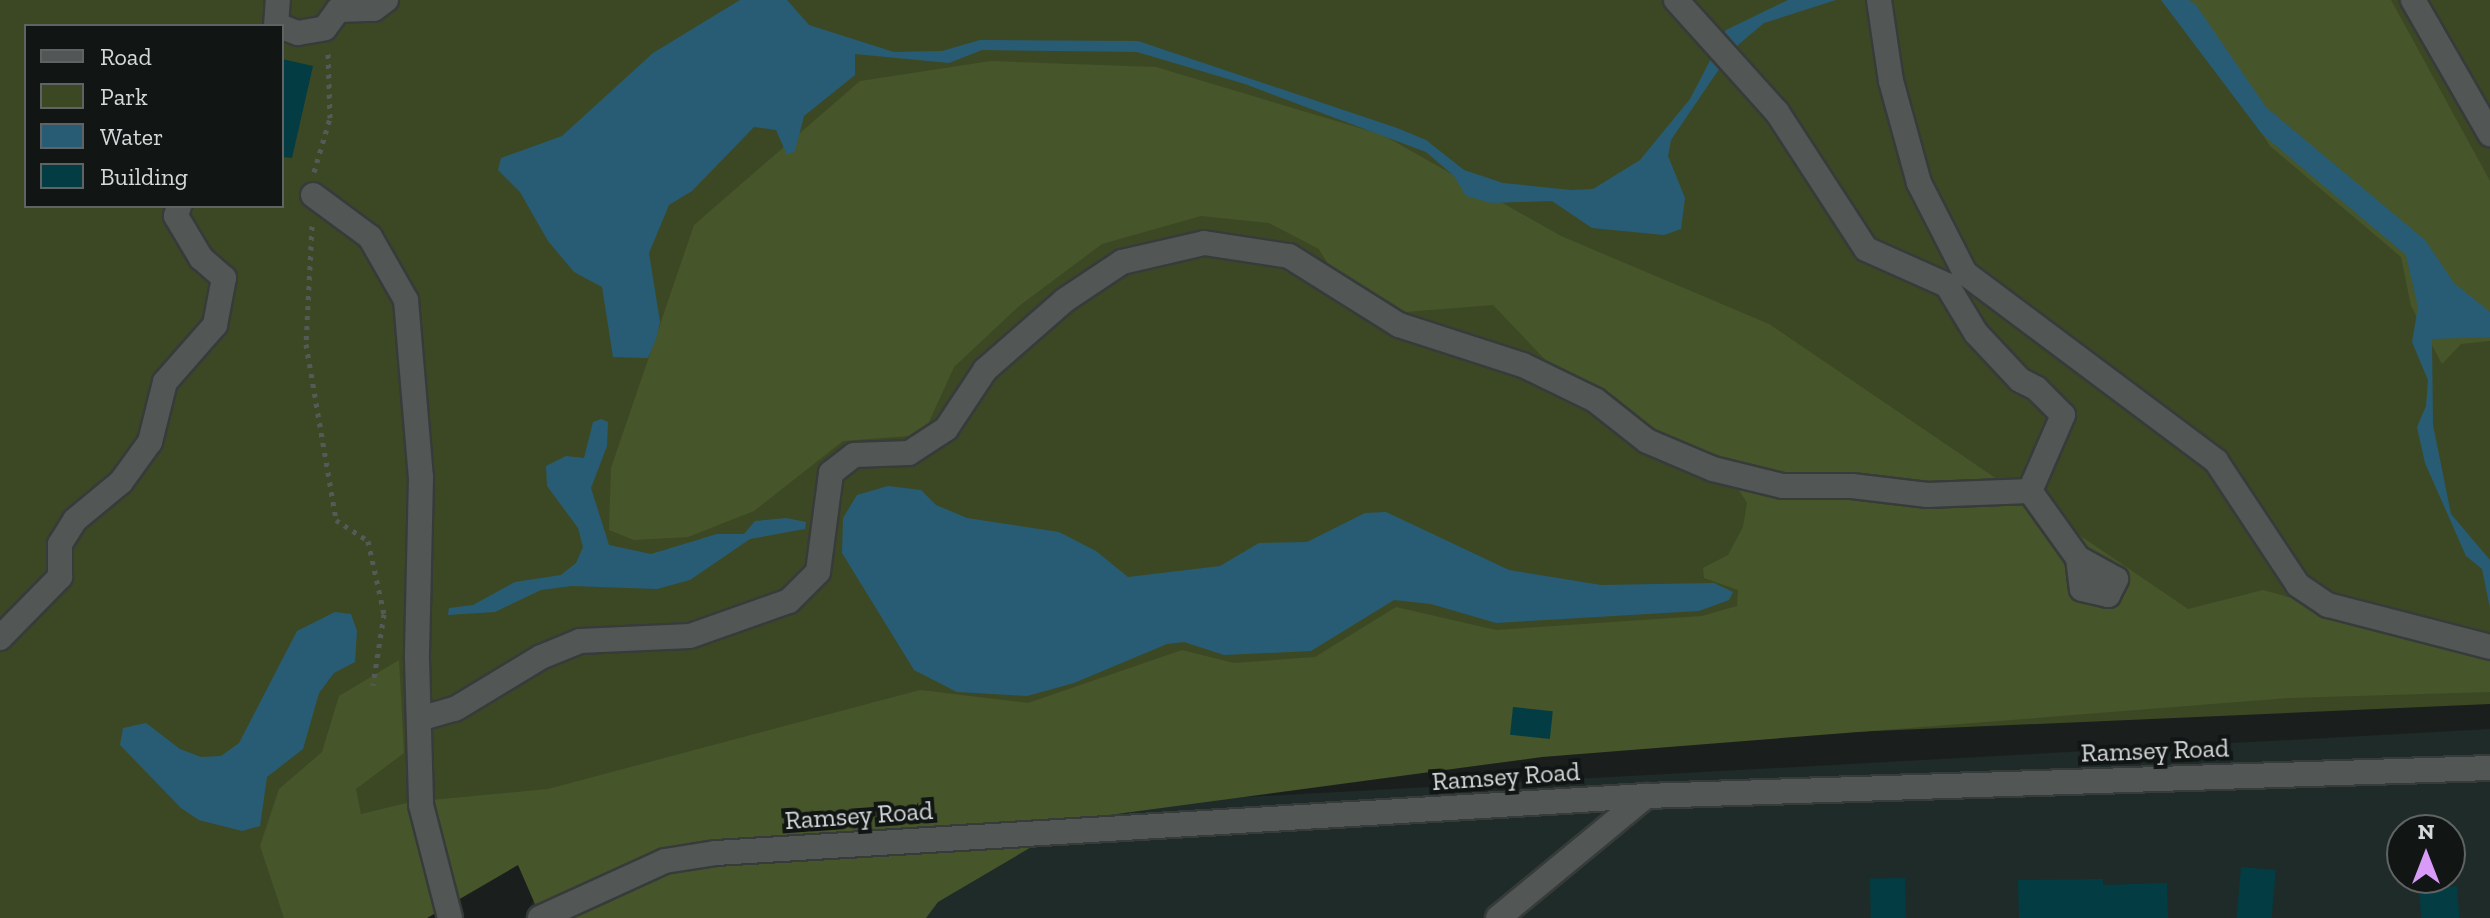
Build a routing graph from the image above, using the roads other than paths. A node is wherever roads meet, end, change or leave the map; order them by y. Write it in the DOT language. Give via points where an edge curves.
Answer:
graph roads {
  1 [pos="386,0"];
  2 [pos="1676,0"];
  3 [pos="1879,0"];
  4 [pos="2413,0"];
  5 [pos="284,24"];
  6 [pos="2490,134"];
  7 [pos="313,195"];
  8 [pos="178,208"];
  9 [pos="2030,491"];
  10 [pos="2078,558"];
  11 [pos="0,638"];
  12 [pos="2490,647"];
  13 [pos="419,719"];
  14 [pos="2490,768"];
  15 [pos="1646,796"];
  16 [pos="450,918"];
  17 [pos="540,918"];
  18 [pos="1498,918"];
  1 -- 5 [label="street" via="374,9 338,10 325,28 298,33"];
  2 -- 9 [label="street" via="1777,112 1866,249 1947,285 1976,333 2020,380 2063,415"];
  3 -- 12 [label="street" via="1891,81 1919,183 1965,273 2216,461 2298,585 2328,605"];
  4 -- 6 [label="street"];
  7 -- 13 [label="street" via="370,237 406,300 421,477"];
  8 -- 11 [label="street" via="176,216 201,258 224,278 215,325 165,382 150,442 121,482 75,520 60,544 60,577"];
  9 -- 10 [label="street"];
  9 -- 13 [label="street" via="1927,495 1852,486 1783,486 1713,469 1647,441 1595,400 1523,365 1399,325 1289,256 1204,243 1122,262 1065,300 985,370 946,429 909,453 854,455 831,473 818,572 789,601 690,636 580,641 541,657 455,709"];
  13 -- 16 [label="street" via="421,805"];
  14 -- 15 [label="street, Ramsey Road"];
  15 -- 17 [label="street, Ramsey Road" via="716,853 665,861"];
  15 -- 18 [label="street"];
}
